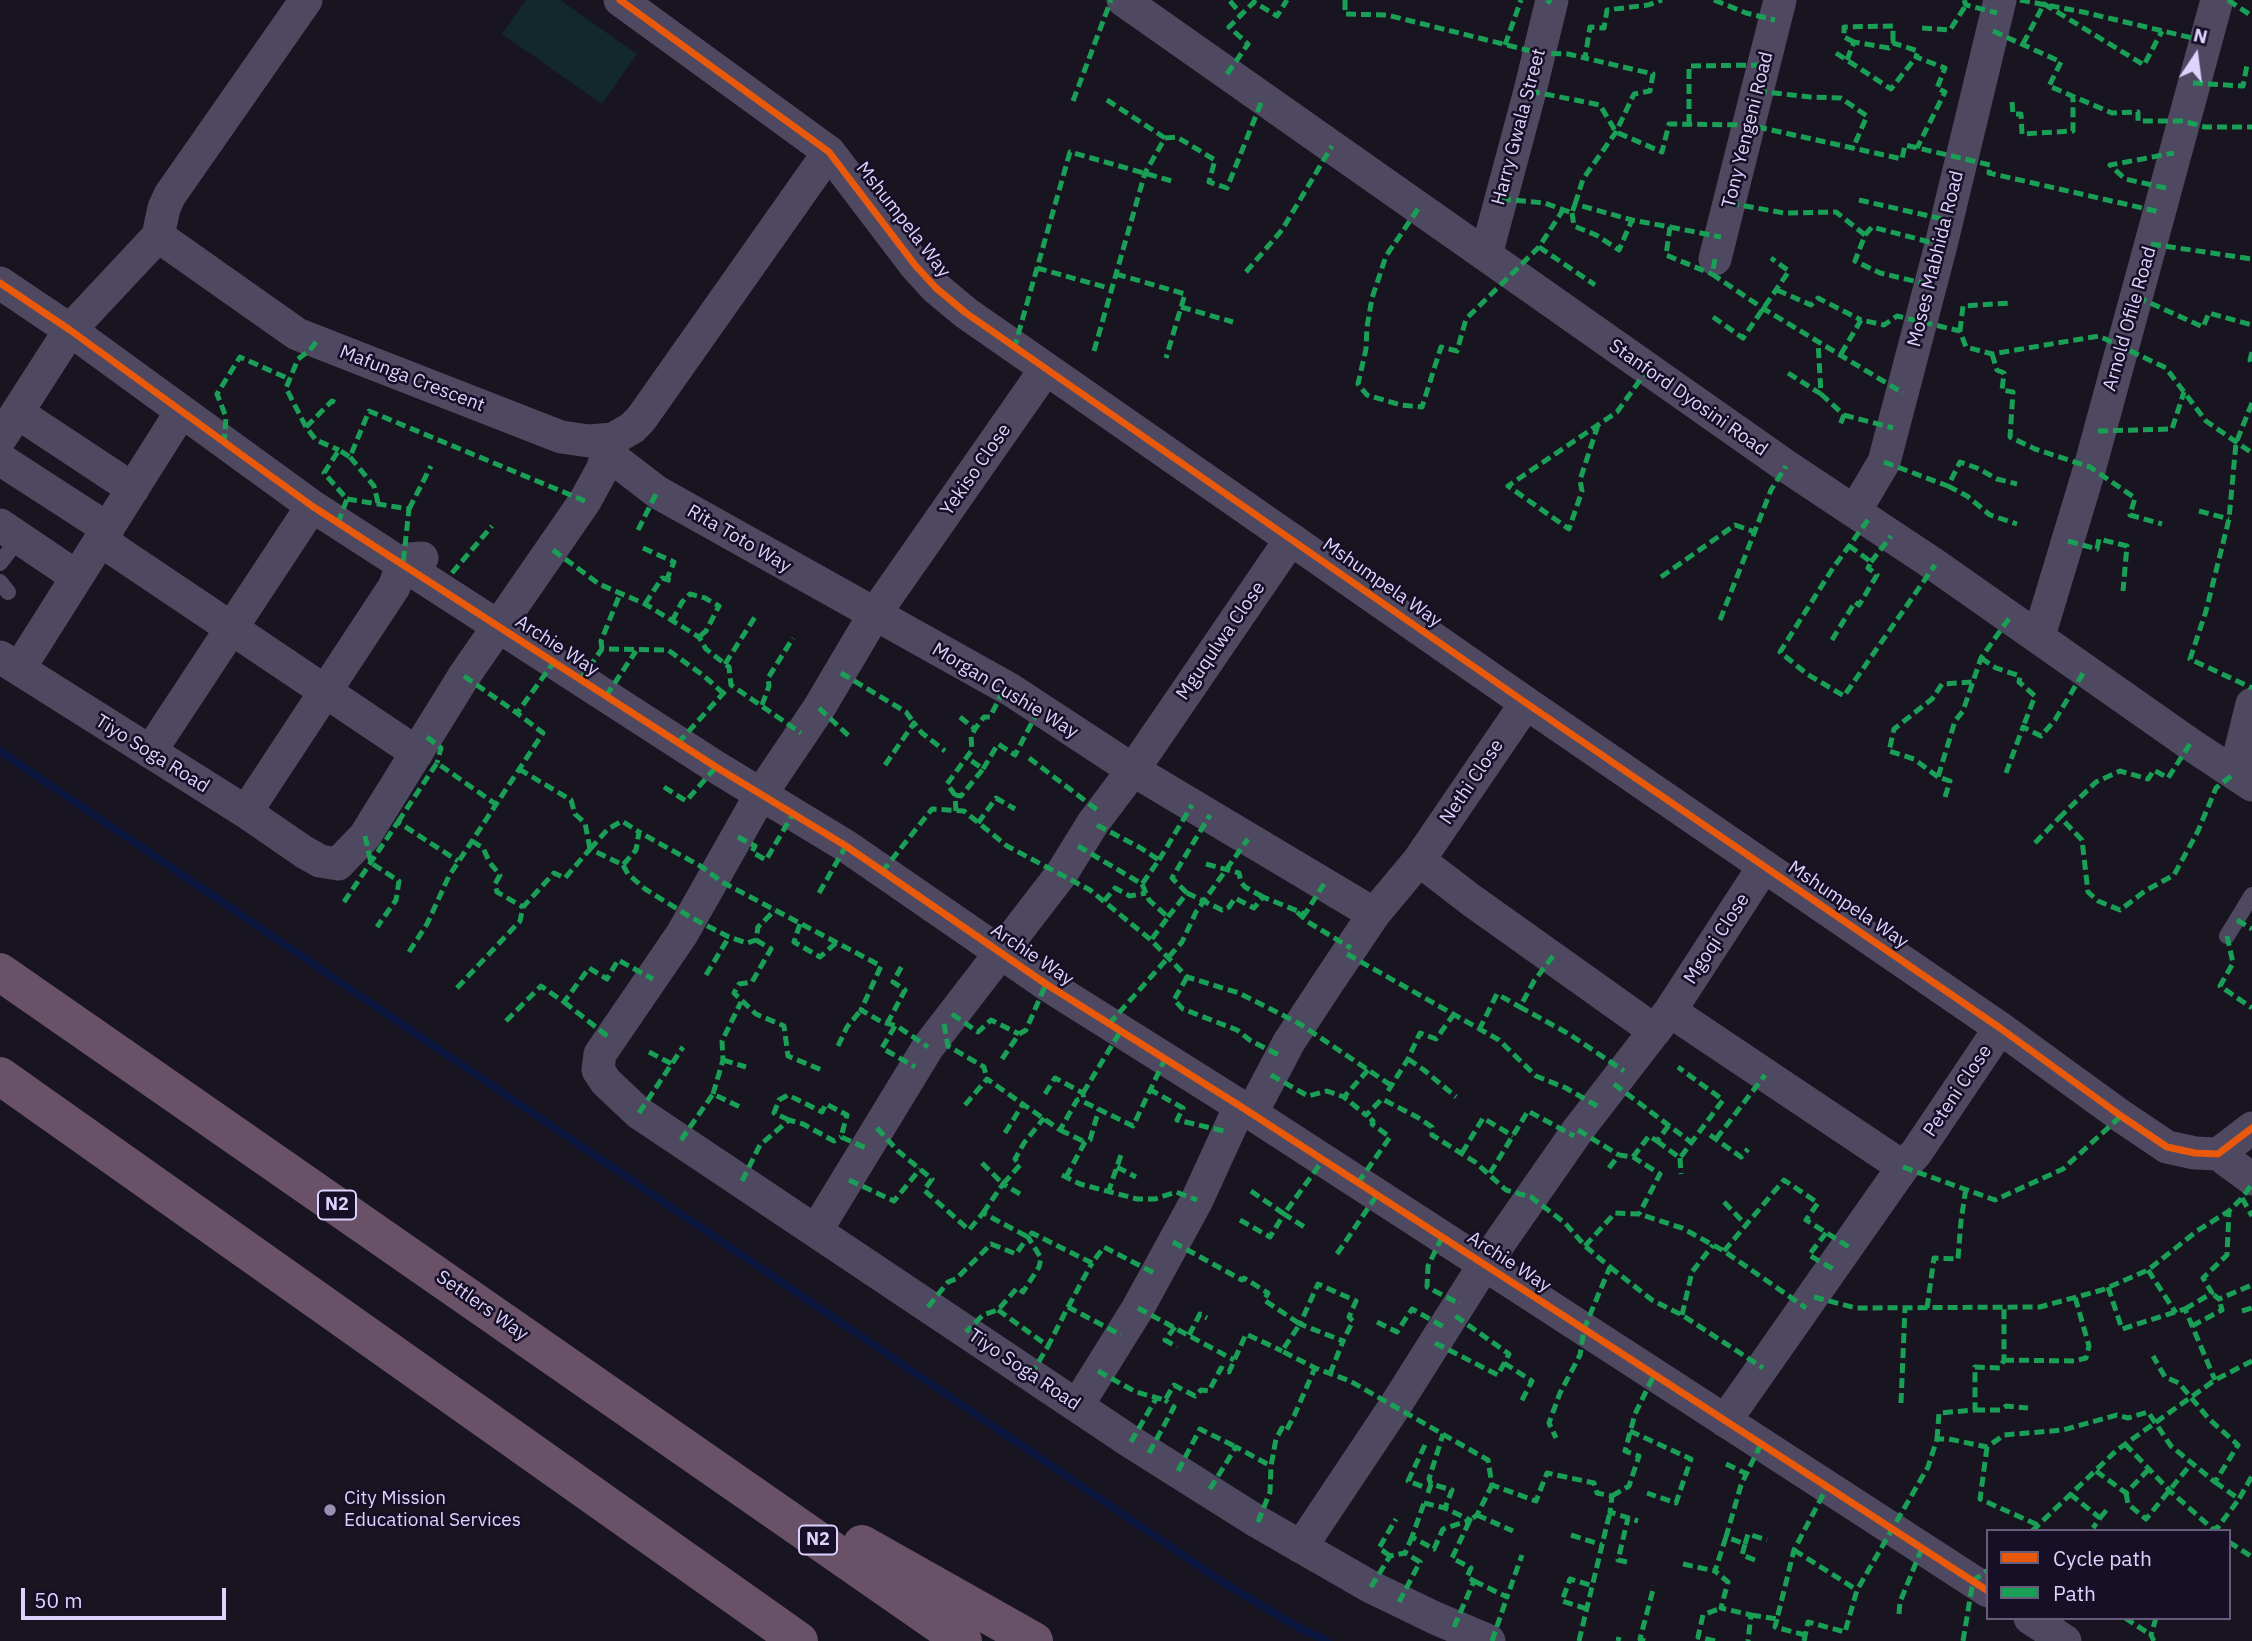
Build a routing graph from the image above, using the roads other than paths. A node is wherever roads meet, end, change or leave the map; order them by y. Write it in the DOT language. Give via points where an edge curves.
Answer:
graph roads {
  1 [pos="306,0"];
  2 [pos="1552,0"];
  3 [pos="1780,0"];
  4 [pos="2000,0"];
  5 [pos="2217,0"];
  6 [pos="625,1"];
  7 [pos="1127,1"];
  8 [pos="829,152"];
  9 [pos="158,236"];
  10 [pos="1486,255"];
  11 [pos="1715,259"];
  12 [pos="0,283"];
  13 [pos="70,330"];
  14 [pos="1045,370"];
  15 [pos="181,412"];
  16 [pos="9,426"];
  17 [pos="611,447"];
  18 [pos="0,459"];
  19 [pos="133,489"];
  20 [pos="312,506"];
  21 [pos="1855,511"];
  22 [pos="104,535"];
  23 [pos="1294,541"];
  24 [pos="6,542"];
  25 [pos="402,564"];
  26 [pos="77,576"];
  27 [pos="874,615"];
  28 [pos="504,619"];
  29 [pos="230,629"];
  30 [pos="2039,636"];
  31 [pos="9,663"];
  32 [pos="325,692"];
  33 [pos="1526,703"];
  34 [pos="2252,704"];
  35 [pos="150,752"];
  36 [pos="417,753"];
  37 [pos="1142,756"];
  38 [pos="2243,779"];
  39 [pos="761,794"];
  40 [pos="246,812"];
  41 [pos="1419,860"];
  42 [pos="1764,866"];
  43 [pos="2252,895"];
  44 [pos="1374,914"];
  45 [pos="2227,936"];
  46 [pos="1000,953"];
  47 [pos="0,972"];
  48 [pos="1662,1021"];
  49 [pos="2000,1028"];
  50 [pos="600,1054"];
  51 [pos="0,1076"];
  52 [pos="1245,1110"];
  53 [pos="2252,1128"];
  54 [pos="2218,1154"];
  55 [pos="1910,1160"];
  56 [pos="2252,1179"];
  57 [pos="816,1231"];
  58 [pos="1485,1265"];
  59 [pos="1077,1406"];
  60 [pos="1725,1421"];
  61 [pos="674,1438"];
  62 [pos="1301,1547"];
  63 [pos="1986,1590"];
  64 [pos="2033,1620"];
  65 [pos="799,1641"];
  66 [pos="963,1641"];
  67 [pos="1034,1641"];
  68 [pos="1489,1641"];
  69 [pos="2065,1641"];
  1 -- 9 [label="street" via="170,195"];
  2 -- 10 [label="street, Harry Gwala Street"];
  3 -- 11 [label="street, Tony Yengeni Road"];
  4 -- 21 [label="street, Moses Mabhida Road" via="1884,462"];
  5 -- 30 [label="street, Arnold Ofile Road" via="2090,467"];
  6 -- 8 [label="street, Mshumpela Way"];
  7 -- 10 [label="street, Stanford Dyosini Road"];
  8 -- 14 [label="street, Mshumpela Way" via="936,288"];
  8 -- 17 [label="street" via="653,405"];
  9 -- 13 [label="street"];
  9 -- 17 [label="street, Mafunga Crescent" via="297,334 561,437"];
  10 -- 21 [label="street, Stanford Dyosini Road"];
  12 -- 13 [label="street, Archie Way"];
  13 -- 15 [label="street, Archie Way"];
  13 -- 16 [label="street"];
  14 -- 23 [label="street, Mshumpela Way"];
  14 -- 27 [label="street, Yekiso Close"];
  15 -- 19 [label="street"];
  15 -- 20 [label="street, Archie Way"];
  16 -- 19 [label="street"];
  17 -- 27 [label="street, Rita Toto Way" via="657,492"];
  17 -- 28 [label="street, Tiyo Soga Road" via="585,501"];
  18 -- 22 [label="street"];
  19 -- 22 [label="street"];
  20 -- 25 [label="street, Archie Way"];
  20 -- 29 [label="street"];
  21 -- 30 [label="street, Stanford Dyosini Road"];
  22 -- 26 [label="street"];
  22 -- 29 [label="street"];
  23 -- 33 [label="street, Mshumpela Way"];
  23 -- 37 [label="street, Mguqulwa Close"];
  24 -- 26 [label="street"];
  25 -- 28 [label="street, Archie Way"];
  25 -- 32 [label="street" via="394,587"];
  26 -- 31 [label="street"];
  27 -- 37 [label="street, Morgan Cushie Way"];
  27 -- 39 [label="street, Yekiso Close"];
  28 -- 36 [label="street, Tiyo Soga Road"];
  28 -- 39 [label="street, Archie Way" via="706,761"];
  29 -- 32 [label="street"];
  29 -- 35 [label="street"];
  30 -- 38 [label="street, Stanford Dyosini Road"];
  31 -- 35 [label="street, Tiyo Soga Road"];
  32 -- 36 [label="street"];
  32 -- 40 [label="street"];
  33 -- 41 [label="street, Nethi Close"];
  33 -- 42 [label="street, Mshumpela Way"];
  34 -- 38 [label="street"];
  35 -- 40 [label="street, Tiyo Soga Road"];
  36 -- 40 [label="street, Tiyo Soga Road" via="366,836 338,864 304,852"];
  37 -- 44 [label="street, Morgan Cushie Way"];
  37 -- 46 [label="street, Mguqulwa Close" via="1062,873"];
  39 -- 46 [label="street, Archie Way" via="846,846"];
  39 -- 50 [label="street, Yekiso Close" via="682,934"];
  41 -- 44 [label="street, Nethi Close"];
  41 -- 48 [label="street" via="1471,900"];
  42 -- 48 [label="street, Mgoqi Close"];
  42 -- 49 [label="street, Mshumpela Way"];
  43 -- 45 [label="lane"];
  44 -- 52 [label="street, Nethi Close"];
  46 -- 52 [label="street, Archie Way"];
  46 -- 57 [label="street, Mguqulwa Close" via="915,1067"];
  47 -- 61 [label="highway, Settlers Way / N2"];
  48 -- 55 [label="street"];
  48 -- 58 [label="street, Mgoqi Close" via="1578,1129"];
  49 -- 54 [label="street, Mshumpela Way" via="2167,1147"];
  49 -- 55 [label="street, Peteni Close"];
  50 -- 57 [label="street, Tiyo Soga Road" via="600,1075 639,1113"];
  51 -- 65 [label="highway"];
  52 -- 58 [label="street, Archie Way"];
  52 -- 59 [label="street, Nethi Close" via="1138,1308"];
  53 -- 54 [label="street"];
  54 -- 56 [label="street"];
  55 -- 60 [label="street, Peteni Close"];
  57 -- 59 [label="street, Tiyo Soga Road"];
  58 -- 60 [label="street, Archie Way"];
  58 -- 62 [label="street, Mgoqi Close"];
  59 -- 62 [label="street, Tiyo Soga Road"];
  60 -- 63 [label="street, Archie Way"];
  61 -- 66 [label="highway, Settlers Way / N2"];
  61 -- 67 [label="highway"];
  62 -- 68 [label="street, Tiyo Soga Road" via="1399,1602"];
  64 -- 69 [label="street"];
}
